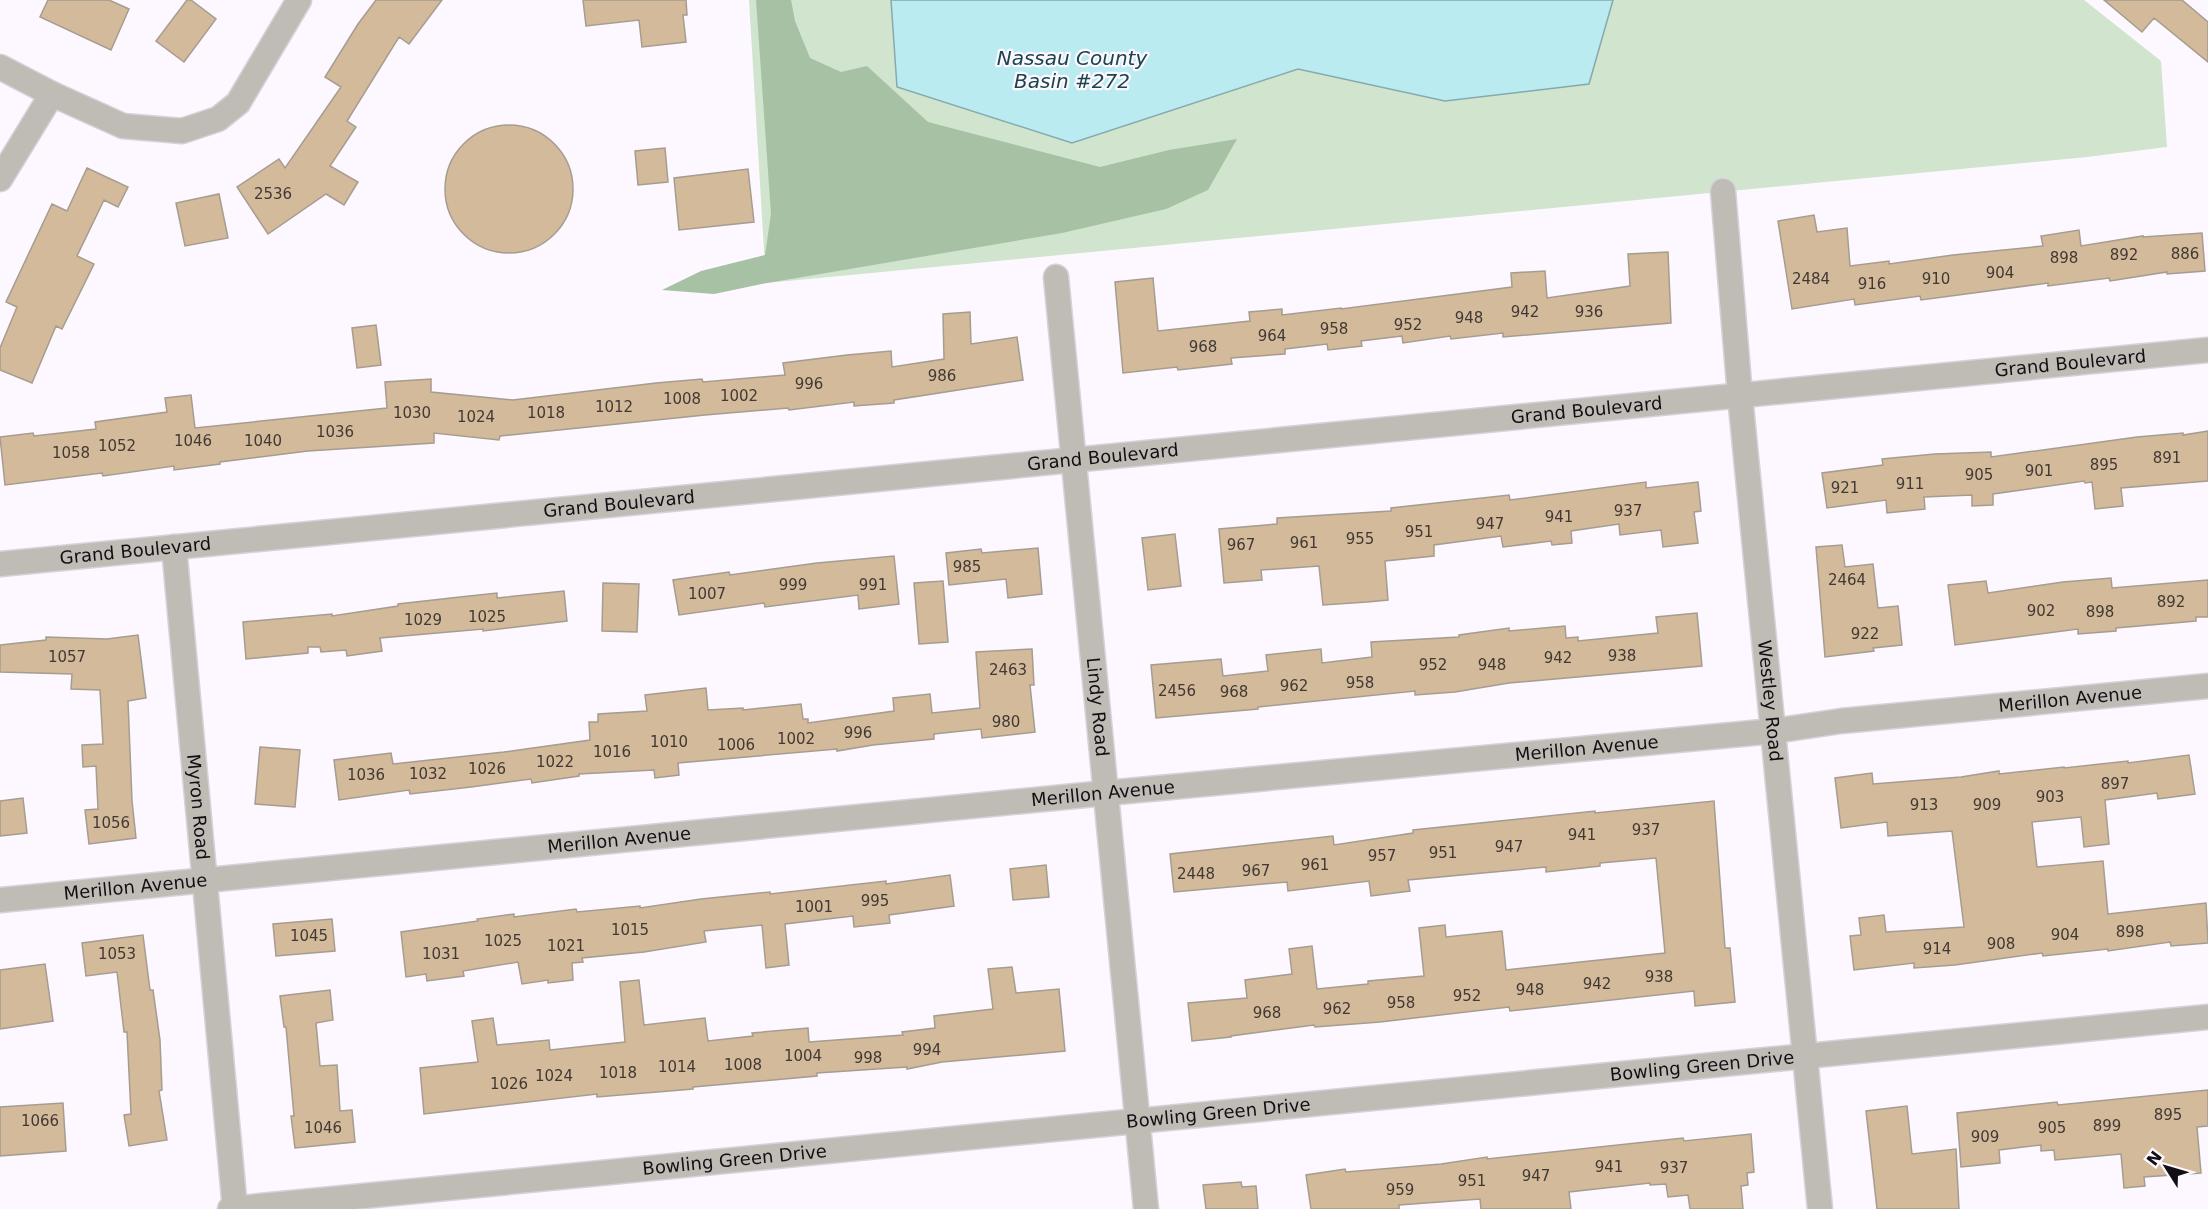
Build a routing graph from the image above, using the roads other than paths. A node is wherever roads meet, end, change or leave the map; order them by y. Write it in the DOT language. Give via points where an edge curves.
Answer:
graph roads {
  1 [pos="299,0"];
  2 [pos="0,67"];
  3 [pos="52,94"];
  4 [pos="0,179"];
  5 [pos="1723,191"];
  6 [pos="1056,277"];
  7 [pos="2208,350"];
  8 [pos="1740,396"];
  9 [pos="1074,460"];
  10 [pos="174,547"];
  11 [pos="0,564"];
  12 [pos="2208,686"];
  13 [pos="1774,731"];
  14 [pos="1106,793"];
  15 [pos="205,880"];
  16 [pos="0,900"];
  17 [pos="2208,1017"];
  18 [pos="1806,1056"];
  19 [pos="1137,1120"];
  20 [pos="230,1209"];
  21 [pos="235,1209"];
  22 [pos="1146,1209"];
  23 [pos="1820,1209"];
  1 -- 3 [label="street" via="238,103 218,119 182,131 123,126"];
  2 -- 3 [label="street"];
  3 -- 4 [label="street"];
  5 -- 8 [label="street, Westley Road"];
  6 -- 9 [label="street, Lindy Road"];
  7 -- 8 [label="street, Grand Boulevard"];
  8 -- 9 [label="street, Grand Boulevard"];
  8 -- 13 [label="street, Westley Road"];
  9 -- 10 [label="street, Grand Boulevard"];
  9 -- 14 [label="street, Lindy Road"];
  10 -- 11 [label="street, Grand Boulevard"];
  10 -- 15 [label="street, Myron Road"];
  12 -- 13 [label="street, Merillon Avenue" via="1841,721"];
  13 -- 14 [label="street, Merillon Avenue"];
  13 -- 18 [label="street, Westley Road"];
  14 -- 15 [label="street, Merillon Avenue"];
  14 -- 19 [label="street, Lindy Road"];
  15 -- 16 [label="street, Merillon Avenue"];
  15 -- 21 [label="street, Myron Road"];
  17 -- 18 [label="street, Bowling Green Drive"];
  18 -- 19 [label="street, Bowling Green Drive"];
  18 -- 23 [label="street, Westley Road"];
  19 -- 21 [label="street, Bowling Green Drive"];
  19 -- 22 [label="street, Lindy Road"];
  20 -- 21 [label="street, Bowling Green Drive"];
}
